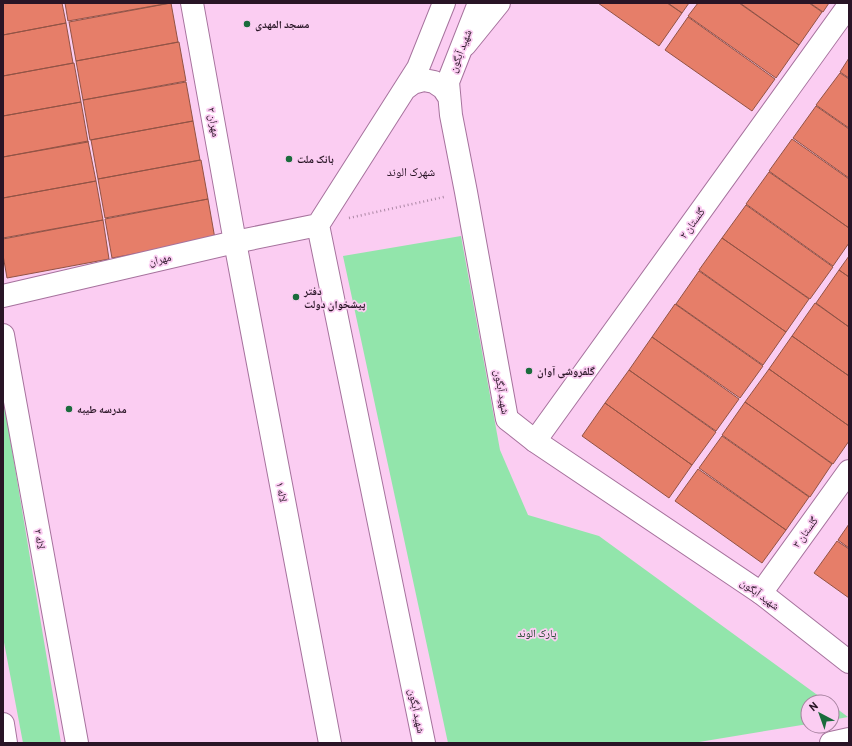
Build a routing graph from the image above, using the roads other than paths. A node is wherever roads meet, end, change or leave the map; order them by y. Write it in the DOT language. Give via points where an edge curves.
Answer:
graph roads {
  1 [pos="192,3"];
  2 [pos="444,3"];
  3 [pos="479,3"];
  4 [pos="499,3"];
  5 [pos="849,4"];
  6 [pos="428,44"];
  7 [pos="458,54"];
  8 [pos="405,89"];
  9 [pos="449,97"];
  10 [pos="318,225"];
  11 [pos="235,242"];
  12 [pos="3,296"];
  13 [pos="3,335"];
  14 [pos="535,441"];
  15 [pos="849,471"];
  16 [pos="761,593"];
  17 [pos="849,662"];
  18 [pos="3,724"];
  19 [pos="849,739"];
  20 [pos="6,743"];
  21 [pos="77,743"];
  22 [pos="330,743"];
  23 [pos="424,743"];
  24 [pos="830,743"];
  1 -- 11 [label="street, مهران ۲"];
  2 -- 6 [label="street"];
  3 -- 7 [label="street, شهید آبگون"];
  4 -- 7 [label="street"];
  5 -- 14 [label="street, گلستان ۲"];
  6 -- 7 [label="street" via="434,55 440,58 453,58"];
  6 -- 8 [label="street" via="418,68"];
  7 -- 9 [label="street, شهید آبگون" via="448,82"];
  8 -- 9 [label="street" via="424,80 434,82 443,88"];
  8 -- 10 [label="street"];
  9 -- 14 [label="street, شهید آبگون" via="507,419"];
  10 -- 11 [label="street, مهران"];
  10 -- 23 [label="street, شهید آبگون"];
  11 -- 12 [label="street, مهران"];
  11 -- 22 [label="street, لاله ۱"];
  13 -- 21 [label="street, لاله ۲"];
  14 -- 16 [label="street, شهید آبگون"];
  15 -- 16 [label="street, گلستان ۳"];
  16 -- 17 [label="street, شهید آبگون"];
  18 -- 20 [label="street"];
  19 -- 24 [label="street"];
}
